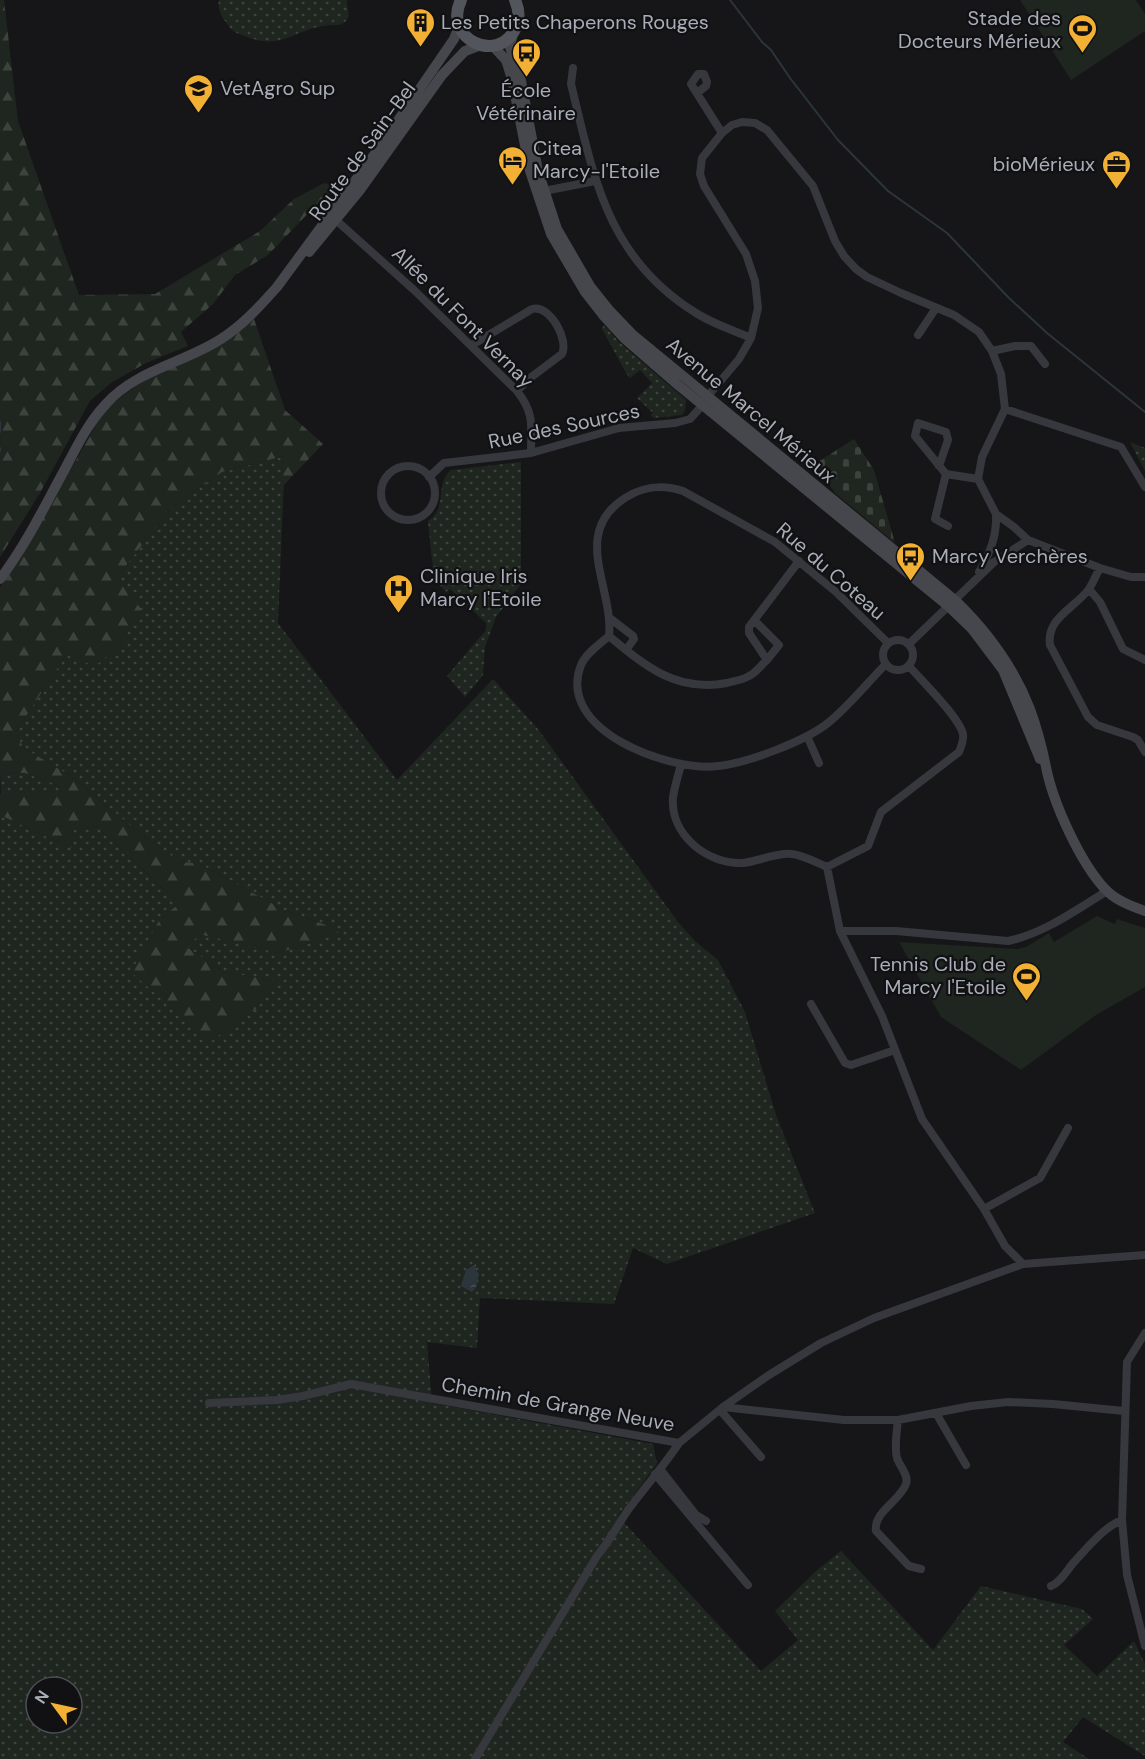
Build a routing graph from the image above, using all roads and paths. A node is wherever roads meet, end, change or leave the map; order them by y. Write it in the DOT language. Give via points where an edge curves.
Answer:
graph roads {
  1 [pos="461,0"];
  2 [pos="515,0"];
  3 [pos="527,0"];
  4 [pos="519,14"];
  5 [pos="459,26"];
  6 [pos="513,33"];
  7 [pos="487,45"];
  8 [pos="573,68"];
  9 [pos="697,93"];
  10 [pos="722,133"];
  11 [pos="356,180"];
  12 [pos="595,180"];
  13 [pos="544,191"];
  14 [pos="337,220"];
  15 [pos="278,285"];
  16 [pos="936,308"];
  17 [pos="918,335"];
  18 [pos="750,338"];
  19 [pos="472,345"];
  20 [pos="992,351"];
  21 [pos="1045,363"];
  22 [pos="517,391"];
  23 [pos="705,400"];
  24 [pos="1005,409"];
  25 [pos="531,453"];
  26 [pos="939,466"];
  27 [pos="946,474"];
  28 [pos="429,477"];
  29 [pos="978,479"];
  30 [pos="1145,487"];
  31 [pos="996,514"];
  32 [pos="948,526"];
  33 [pos="1028,540"];
  34 [pos="799,561"];
  35 [pos="1100,568"];
  36 [pos="1145,577"];
  37 [pos="0,579"];
  38 [pos="974,581"];
  39 [pos="1089,589"];
  40 [pos="952,603"];
  41 [pos="611,619"];
  42 [pos="754,620"];
  43 [pos="609,636"];
  44 [pos="888,643"];
  45 [pos="909,644"];
  46 [pos="627,650"];
  47 [pos="767,660"];
  48 [pos="1145,660"];
  49 [pos="886,664"];
  50 [pos="909,666"];
  51 [pos="807,736"];
  52 [pos="1145,752"];
  53 [pos="819,763"];
  54 [pos="681,765"];
  55 [pos="827,867"];
  56 [pos="1107,891"];
  57 [pos="1145,911"];
  58 [pos="840,931"];
  59 [pos="811,1004"];
  60 [pos="895,1050"];
  61 [pos="1068,1128"];
  62 [pos="984,1209"];
  63 [pos="1145,1255"];
  64 [pos="1023,1264"];
  65 [pos="1145,1333"];
  66 [pos="209,1403"];
  67 [pos="721,1409"];
  68 [pos="1125,1411"];
  69 [pos="936,1413"];
  70 [pos="898,1420"];
  71 [pos="679,1443"];
  72 [pos="761,1457"];
  73 [pos="966,1465"];
  74 [pos="658,1472"];
  75 [pos="1122,1520"];
  76 [pos="706,1521"];
  77 [pos="921,1569"];
  78 [pos="748,1585"];
  79 [pos="1051,1586"];
  80 [pos="1145,1646"];
  81 [pos="475,1759"];
  1 -- 5 [label="main road"];
  2 -- 4 [label="main road"];
  3 -- 4 [label="main road"];
  4 -- 6 [label="main road"];
  5 -- 7 [label="main road" via="464,35"];
  5 -- 11 [label="main road, Route de Sain-Bel" via="428,79"];
  6 -- 7 [label="main road" via="508,39"];
  6 -- 13 [label="main road, Avenue Marcel Mérieux" via="510,47 520,75"];
  7 -- 14 [label="main road, Route de Sain-Bel" via="465,51 442,75"];
  7 -- 23 [label="main road, Avenue Marcel Mérieux" via="506,60 530,171 551,234 585,292 625,339"];
  8 -- 12 [label="street" via="571,84"];
  9 -- 10 [label="street"];
  10 -- 16 [label="street" via="742,122 755,123 767,130 813,186 835,242 856,269"];
  10 -- 18 [label="street, Rue des Sources" via="702,158 700,174 746,254 755,281 758,308"];
  11 -- 14 [label="street" via="357,185 335,215"];
  11 -- 15 [label="main road, Route de Sain-Bel"];
  12 -- 13 [label="street"];
  12 -- 18 [label="street" via="619,236 651,278 699,315"];
  13 -- 23 [label="main road, Avenue Marcel Mérieux" via="557,229 603,303"];
  14 -- 15 [label="main road, Route de Sain-Bel"];
  14 -- 19 [label="street, Allée du Font Vernay"];
  15 -- 37 [label="main road, Route de Sain-Bel" via="242,324 219,340 140,377 107,403 79,442 19,554"];
  16 -- 17 [label="street"];
  16 -- 20 [label="street" via="979,332"];
  18 -- 23 [label="street, Rue des Sources" via="739,359"];
  19 -- 22 [label="street, Allée du Font Vernay"];
  19 -- 22 [label="street" via="532,309 548,312 564,349"];
  20 -- 21 [label="street" via="1031,346"];
  20 -- 24 [label="street" via="1001,374"];
  22 -- 25 [label="street, Allée du Font Vernay" via="530,413"];
  23 -- 25 [label="street, Rue des Sources" via="690,419 619,428"];
  23 -- 40 [label="main road, Avenue Marcel Mérieux"];
  24 -- 29 [label="street" via="982,457"];
  24 -- 30 [label="street" via="1121,447"];
  25 -- 28 [label="street, Rue des Sources" via="444,464"];
  26 -- 26 [label="street" via="915,436 918,423 946,432 948,440"];
  26 -- 27 [label="street"];
  27 -- 29 [label="street"];
  27 -- 32 [label="street" via="935,519"];
  28 -- 28 [label="street" via="411,467 389,475 382,494 388,511 406,520 425,514 434,500 434,484"];
  29 -- 31 [label="street"];
  31 -- 33 [label="street"];
  31 -- 38 [label="street" via="994,542"];
  33 -- 35 [label="street"];
  33 -- 38 [label="street" via="994,562"];
  34 -- 41 [label="street, Rue du Coteau" via="756,530 683,491 669,486 650,487 618,502 599,528 597,558"];
  34 -- 42 [label="street"];
  34 -- 44 [label="street, Rue du Coteau"];
  35 -- 36 [label="street"];
  35 -- 39 [label="street"];
  38 -- 40 [label="street"];
  39 -- 48 [label="street" via="1100,602 1123,650"];
  39 -- 52 [label="street" via="1054,622 1050,645 1088,717 1097,725 1138,740"];
  40 -- 45 [label="street"];
  40 -- 56 [label="main road, Avenue Marcel Mérieux" via="1003,670 1037,755 1046,767 1061,814 1079,851"];
  41 -- 43 [label="street, Rue du Coteau"];
  41 -- 46 [label="street" via="633,636"];
  42 -- 47 [label="street" via="749,633"];
  42 -- 47 [label="street" via="779,645"];
  43 -- 46 [label="street"];
  43 -- 54 [label="street" via="581,666 581,702 597,725 613,737"];
  44 -- 45 [label="street" via="898,639"];
  44 -- 49 [label="street" via="883,652"];
  45 -- 50 [label="street" via="914,654"];
  46 -- 47 [label="street" via="642,664 673,680 703,685 750,676"];
  49 -- 50 [label="street" via="896,670"];
  49 -- 51 [label="street" via="828,723"];
  50 -- 55 [label="street" via="960,727 963,735 959,752 880,812 868,846"];
  51 -- 53 [label="street"];
  51 -- 54 [label="street" via="742,761 719,766"];
  54 -- 55 [label="street" via="673,798 675,812 689,841 699,851 724,862 750,862 792,854"];
  55 -- 58 [label="street"];
  56 -- 57 [label="main road, Avenue Marcel Mérieux"];
  56 -- 58 [label="street" via="1023,938 1008,941 896,931"];
  58 -- 60 [label="street"];
  59 -- 60 [label="street" via="845,1063 851,1065"];
  60 -- 62 [label="street" via="922,1119"];
  61 -- 62 [label="street" via="1040,1179"];
  62 -- 64 [label="street" via="1005,1246"];
  63 -- 64 [label="street, Chemin de Grange Neuve"];
  64 -- 67 [label="street, Chemin de Grange Neuve" via="874,1318 821,1343"];
  65 -- 68 [label="street" via="1127,1362"];
  66 -- 71 [label="street, Chemin de Grange Neuve" via="277,1400 351,1384"];
  67 -- 70 [label="street" via="844,1420"];
  67 -- 71 [label="street, Chemin de Grange Neuve"];
  67 -- 72 [label="street"];
  68 -- 69 [label="street" via="1008,1402"];
  68 -- 75 [label="street"];
  69 -- 70 [label="street"];
  69 -- 73 [label="street"];
  70 -- 77 [label="street" via="897,1456 907,1482 876,1522 876,1531 909,1566"];
  71 -- 74 [label="street"];
  74 -- 76 [label="street"];
  74 -- 78 [label="street"];
  74 -- 81 [label="street" via="597,1556"];
  75 -- 79 [label="street" via="1111,1524"];
  75 -- 80 [label="street" via="1127,1575"];
}
